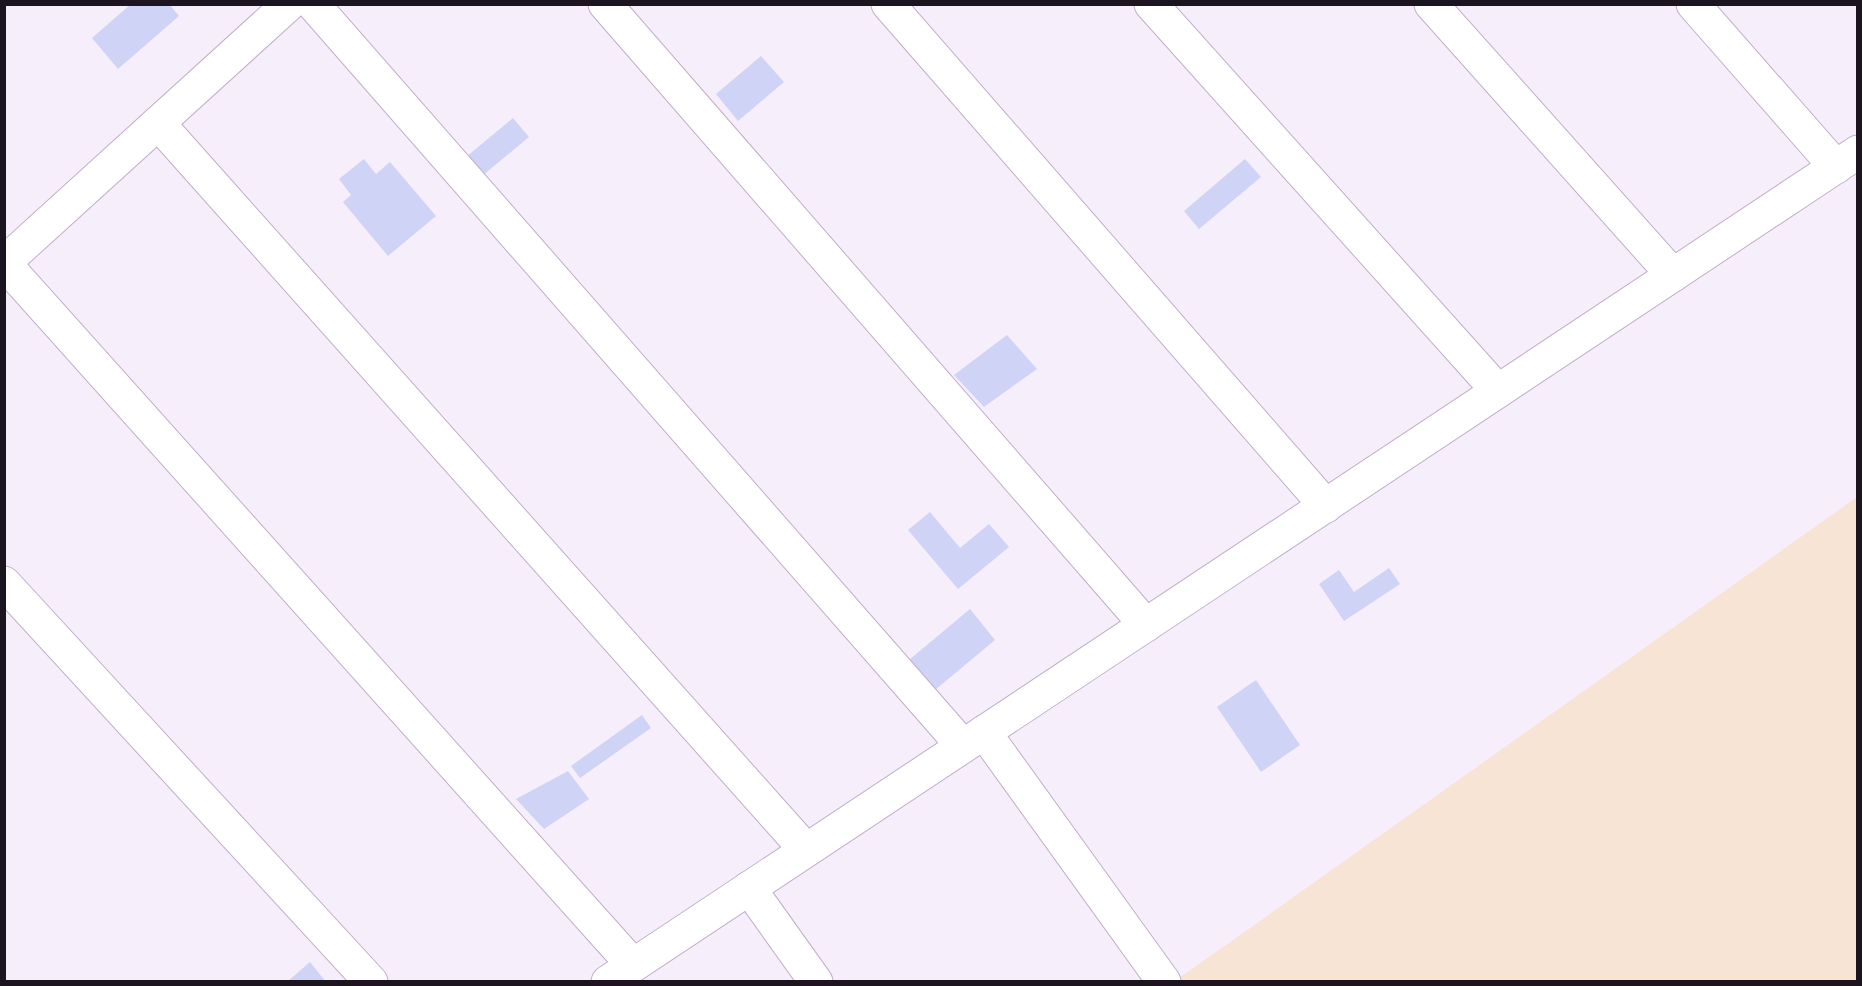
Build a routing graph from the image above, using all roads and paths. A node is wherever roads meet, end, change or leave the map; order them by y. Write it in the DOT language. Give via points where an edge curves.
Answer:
graph roads {
  1 [pos="289,4"];
  2 [pos="313,4"];
  3 [pos="605,4"];
  4 [pos="888,4"];
  5 [pos="1151,4"];
  6 [pos="1431,4"];
  7 [pos="1693,4"];
  8 [pos="158,123"];
  9 [pos="1847,160"];
  10 [pos="4,263"];
  11 [pos="1673,275"];
  12 [pos="1498,392"];
  13 [pos="1326,506"];
  14 [pos="4,583"];
  15 [pos="1146,625"];
  16 [pos="974,739"];
  17 [pos="806,850"];
  18 [pos="749,888"];
  19 [pos="621,973"];
  20 [pos="371,981"];
  21 [pos="816,981"];
  22 [pos="1164,981"];
  1 -- 8 [label="street"];
  2 -- 16 [label="street"];
  3 -- 15 [label="street"];
  4 -- 13 [label="street"];
  5 -- 12 [label="street"];
  6 -- 11 [label="street"];
  7 -- 9 [label="street"];
  8 -- 10 [label="street"];
  8 -- 17 [label="street"];
  9 -- 11 [label="street"];
  10 -- 19 [label="street"];
  11 -- 12 [label="street"];
  12 -- 13 [label="street"];
  13 -- 15 [label="street"];
  14 -- 20 [label="street"];
  15 -- 16 [label="street"];
  16 -- 17 [label="street"];
  16 -- 22 [label="street"];
  17 -- 18 [label="street"];
  18 -- 19 [label="street"];
  18 -- 21 [label="street"];
}
